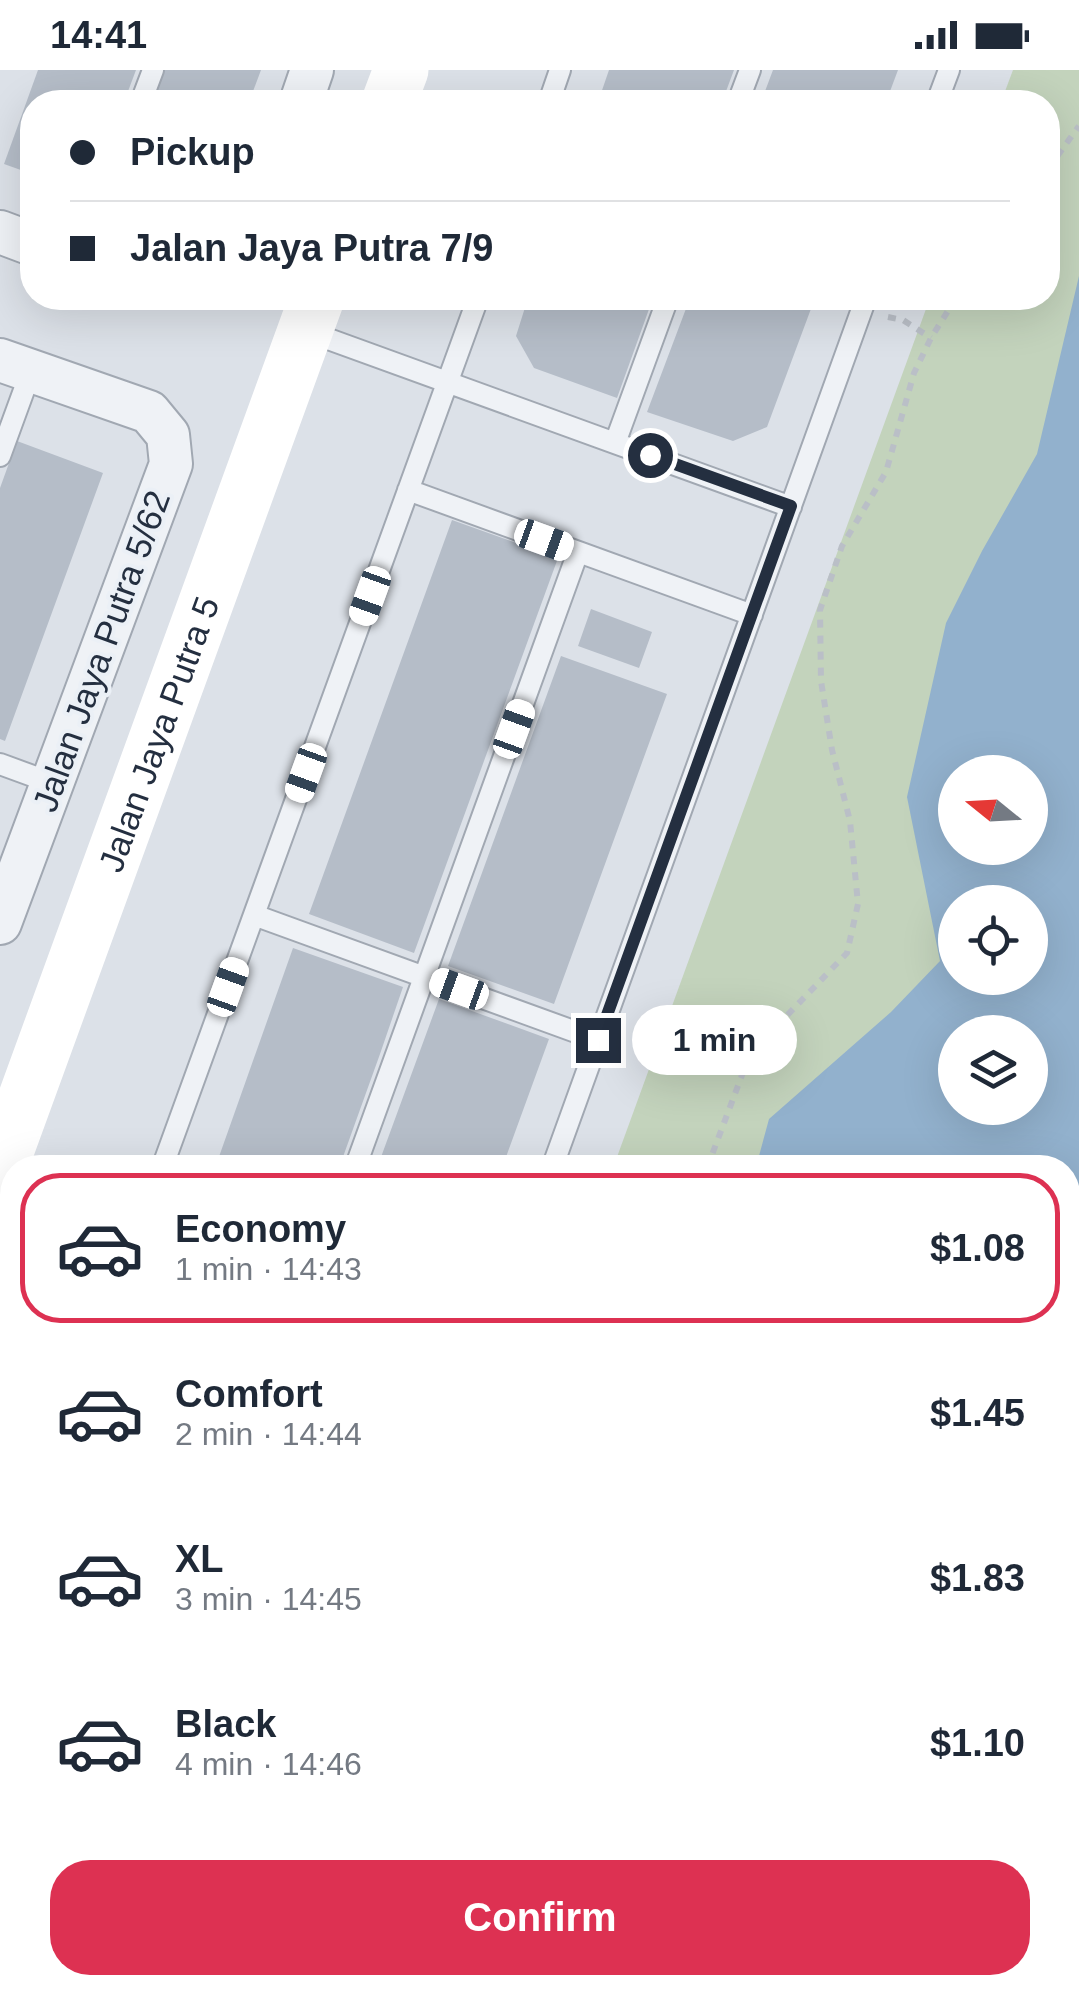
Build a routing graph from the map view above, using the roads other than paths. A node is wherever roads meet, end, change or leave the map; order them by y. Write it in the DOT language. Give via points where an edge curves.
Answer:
graph roads {
  1 [pos="474,310"];
  2 [pos="664,310"];
  3 [pos="862,310"];
  4 [pos="311,314"];
  5 [pos="15,365"];
  6 [pos="448,382"];
  7 [pos="615,442"];
  8 [pos="0,456"];
  9 [pos="408,490"];
  10 [pos="791,506"];
  11 [pos="578,552"];
  12 [pos="752,615"];
  13 [pos="0,764"];
  14 [pos="52,783"];
  15 [pos="254,915"];
  16 [pos="0,923"];
  17 [pos="424,977"];
  18 [pos="598,1040"];
  19 [pos="5,1155"];
  20 [pos="167,1155"];
  21 [pos="359,1155"];
  22 [pos="557,1155"];
  1 -- 6 [label="lane"];
  2 -- 7 [label="lane"];
  3 -- 10 [label="lane"];
  4 -- 6 [label="lane"];
  4 -- 19 [label="street, Jalan Jaya Putra 5"];
  5 -- 8 [label="lane"];
  5 -- 14 [label="street, Jalan Jaya Putra 5/62" via="150,412 168,434 171,464"];
  6 -- 7 [label="lane"];
  6 -- 9 [label="lane"];
  7 -- 10 [label="lane"];
  9 -- 11 [label="lane"];
  9 -- 15 [label="lane"];
  10 -- 12 [label="lane"];
  11 -- 12 [label="lane"];
  11 -- 17 [label="lane"];
  12 -- 18 [label="lane"];
  13 -- 14 [label="lane"];
  14 -- 16 [label="street, Jalan Jaya Putra 5/62"];
  15 -- 17 [label="lane"];
  15 -- 20 [label="lane"];
  17 -- 18 [label="lane"];
  17 -- 21 [label="lane"];
  18 -- 22 [label="lane"];
}
